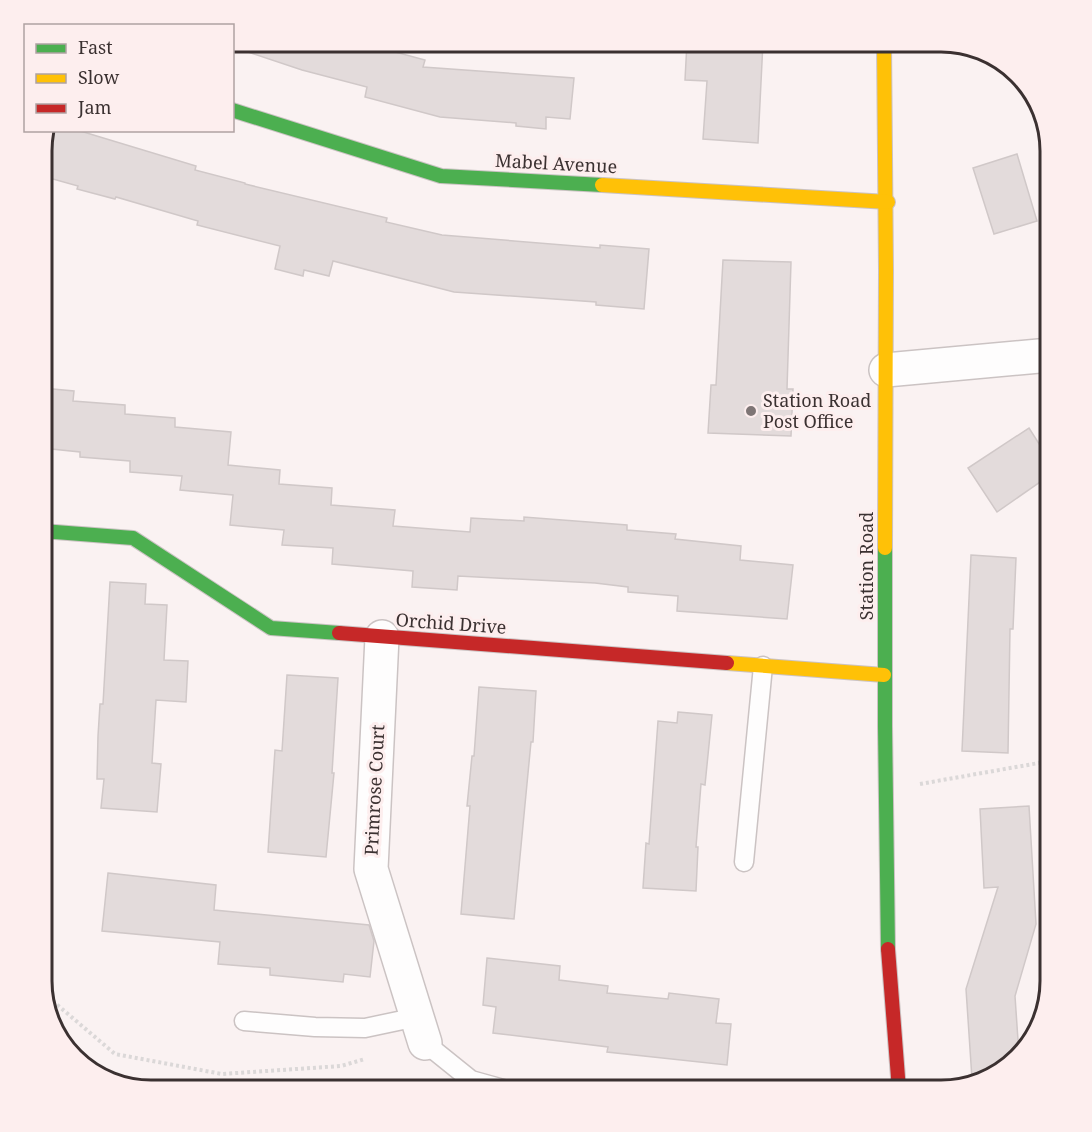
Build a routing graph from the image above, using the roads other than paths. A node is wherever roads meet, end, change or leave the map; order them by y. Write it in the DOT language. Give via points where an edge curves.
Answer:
graph roads {
  1 [pos="884,53"];
  2 [pos="234,111"];
  3 [pos="888,202"];
  4 [pos="1040,356"];
  5 [pos="886,370"];
  6 [pos="53,532"];
  7 [pos="382,637"];
  8 [pos="763,666"];
  9 [pos="884,675"];
  10 [pos="744,862"];
  11 [pos="244,1021"];
  12 [pos="421,1030"];
  13 [pos="471,1080"];
  14 [pos="898,1080"];
  1 -- 3 [label="street, Station Road"];
  2 -- 3 [label="street, Mabel Avenue" via="441,176"];
  3 -- 5 [label="street, Station Road"];
  4 -- 5 [label="street"];
  5 -- 9 [label="street, Station Road"];
  6 -- 7 [label="street, Orchid Drive" via="133,538 271,628"];
  7 -- 8 [label="street, Orchid Drive"];
  7 -- 12 [label="street, Primrose Court" via="371,869"];
  8 -- 9 [label="street, Orchid Drive"];
  8 -- 10 [label="lane"];
  9 -- 14 [label="street, Station Road" via="888,956"];
  11 -- 12 [label="lane"];
  12 -- 13 [label="lane"];
}
